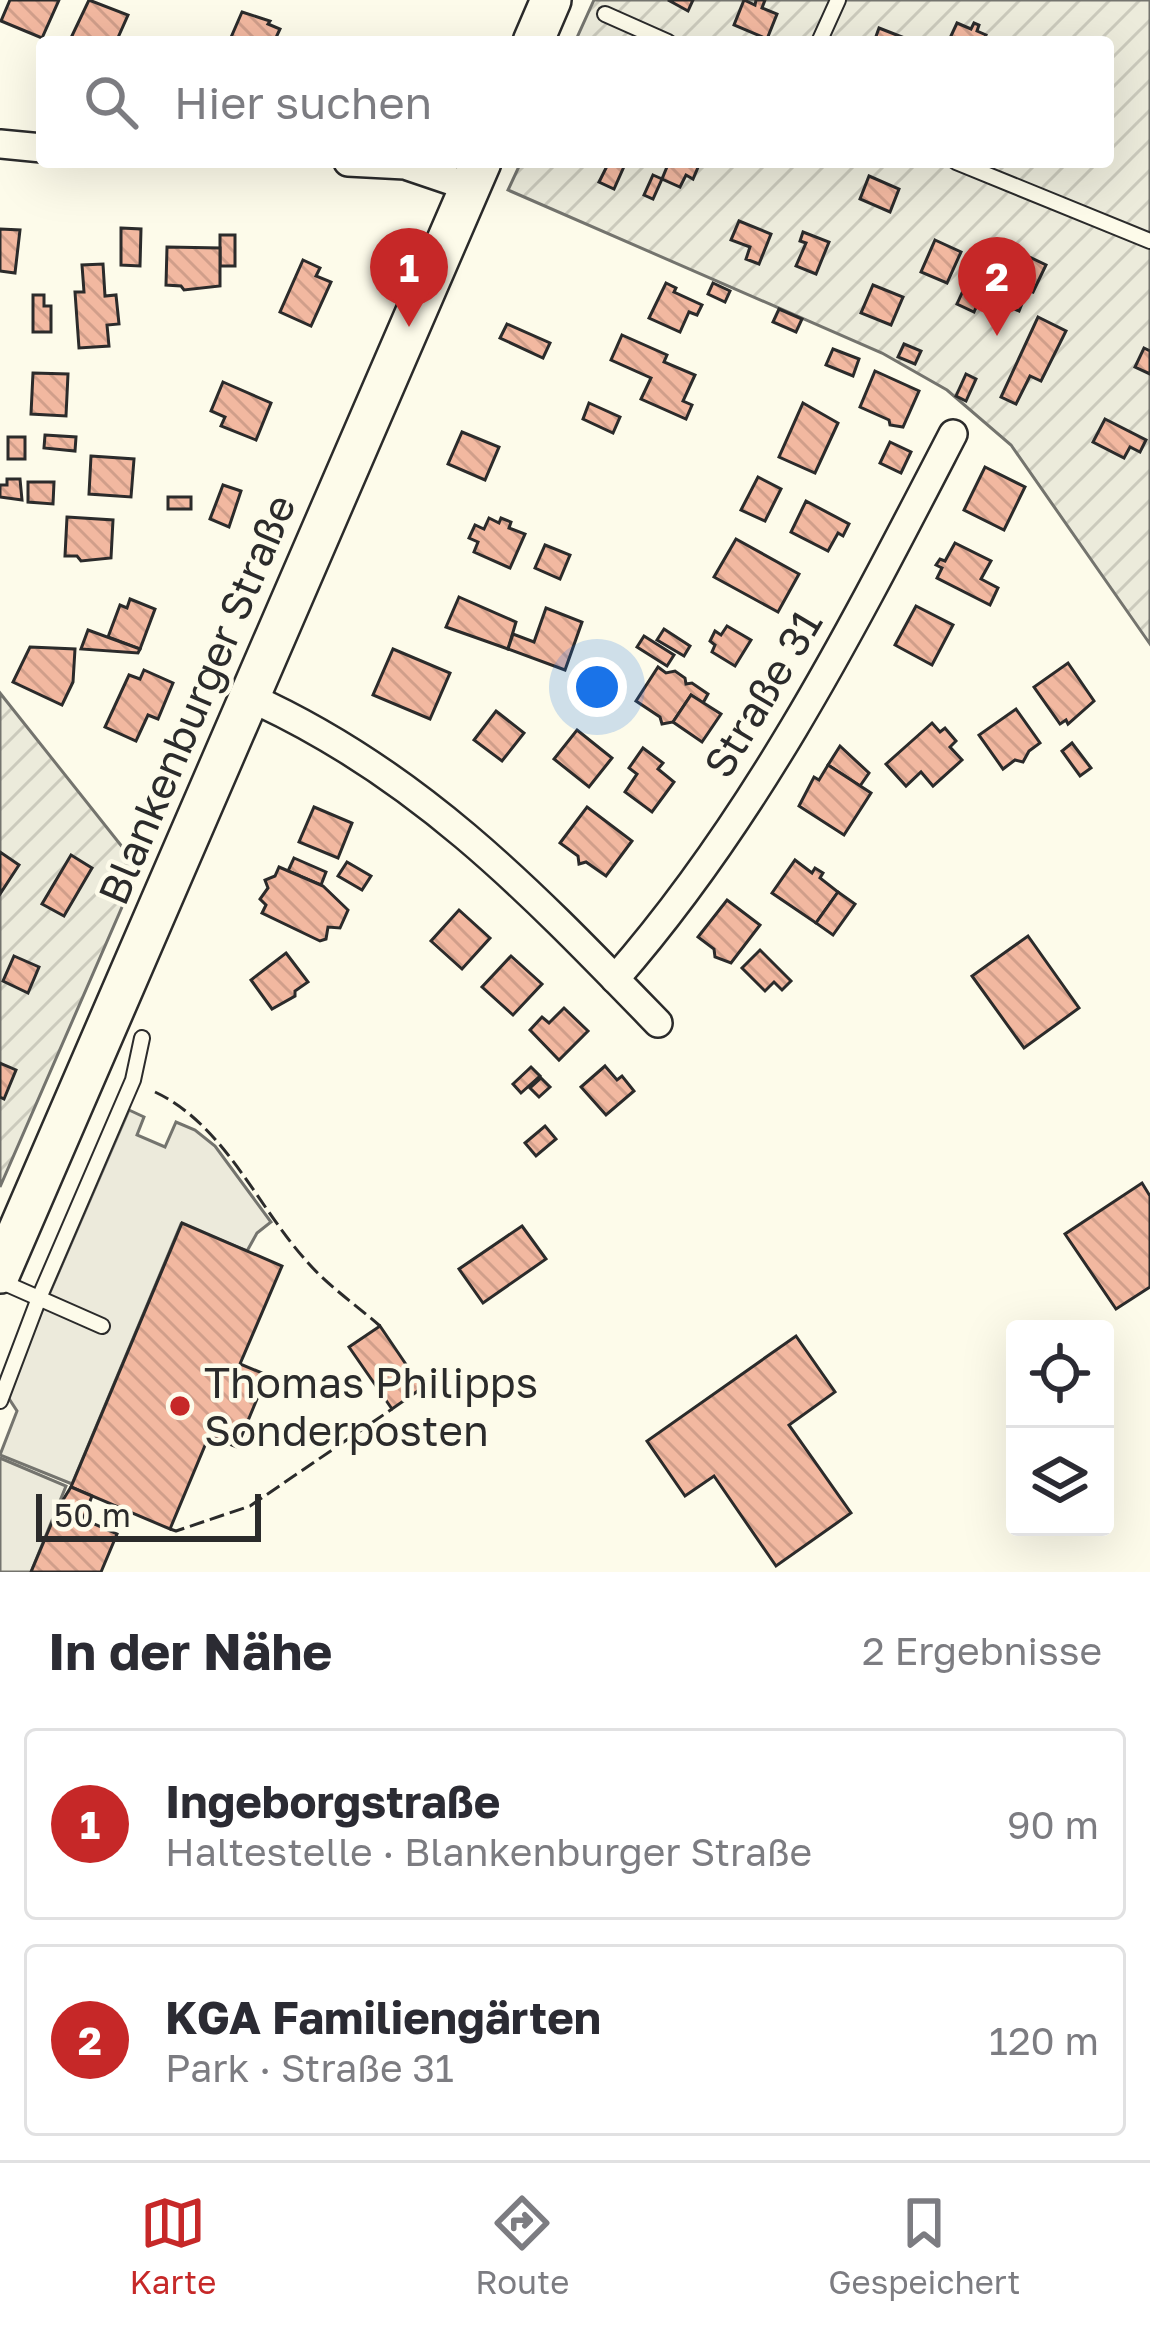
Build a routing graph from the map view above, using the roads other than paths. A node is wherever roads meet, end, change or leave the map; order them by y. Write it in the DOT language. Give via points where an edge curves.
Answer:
graph roads {
  1 [pos="551,0"];
  2 [pos="838,0"];
  3 [pos="604,14"];
  4 [pos="536,36"];
  5 [pos="654,36"];
  6 [pos="823,36"];
  7 [pos="0,144"];
  8 [pos="36,147"];
  9 [pos="426,168"];
  10 [pos="971,168"];
  11 [pos="475,175"];
  12 [pos="1150,241"];
  13 [pos="953,434"];
  14 [pos="249,698"];
  15 [pos="615,979"];
  16 [pos="658,1023"];
  17 [pos="142,1037"];
  18 [pos="0,1277"];
  19 [pos="39,1298"];
  20 [pos="102,1326"];
  21 [pos="0,1401"];
  1 -- 4 [label="main road"];
  2 -- 6 [label="lane"];
  3 -- 5 [label="lane"];
  7 -- 8 [label="street"];
  9 -- 11 [label="street"];
  10 -- 12 [label="lane"];
  11 -- 14 [label="main road, Blankenburger Straße"];
  13 -- 15 [label="street, Straße 31" via="808,709"];
  14 -- 15 [label="street" via="335,740 459,827"];
  14 -- 18 [label="main road, Blankenburger Straße"];
  15 -- 16 [label="street"];
  17 -- 19 [label="lane" via="133,1080"];
  18 -- 19 [label="lane"];
  19 -- 20 [label="lane"];
  19 -- 21 [label="lane"];
}
